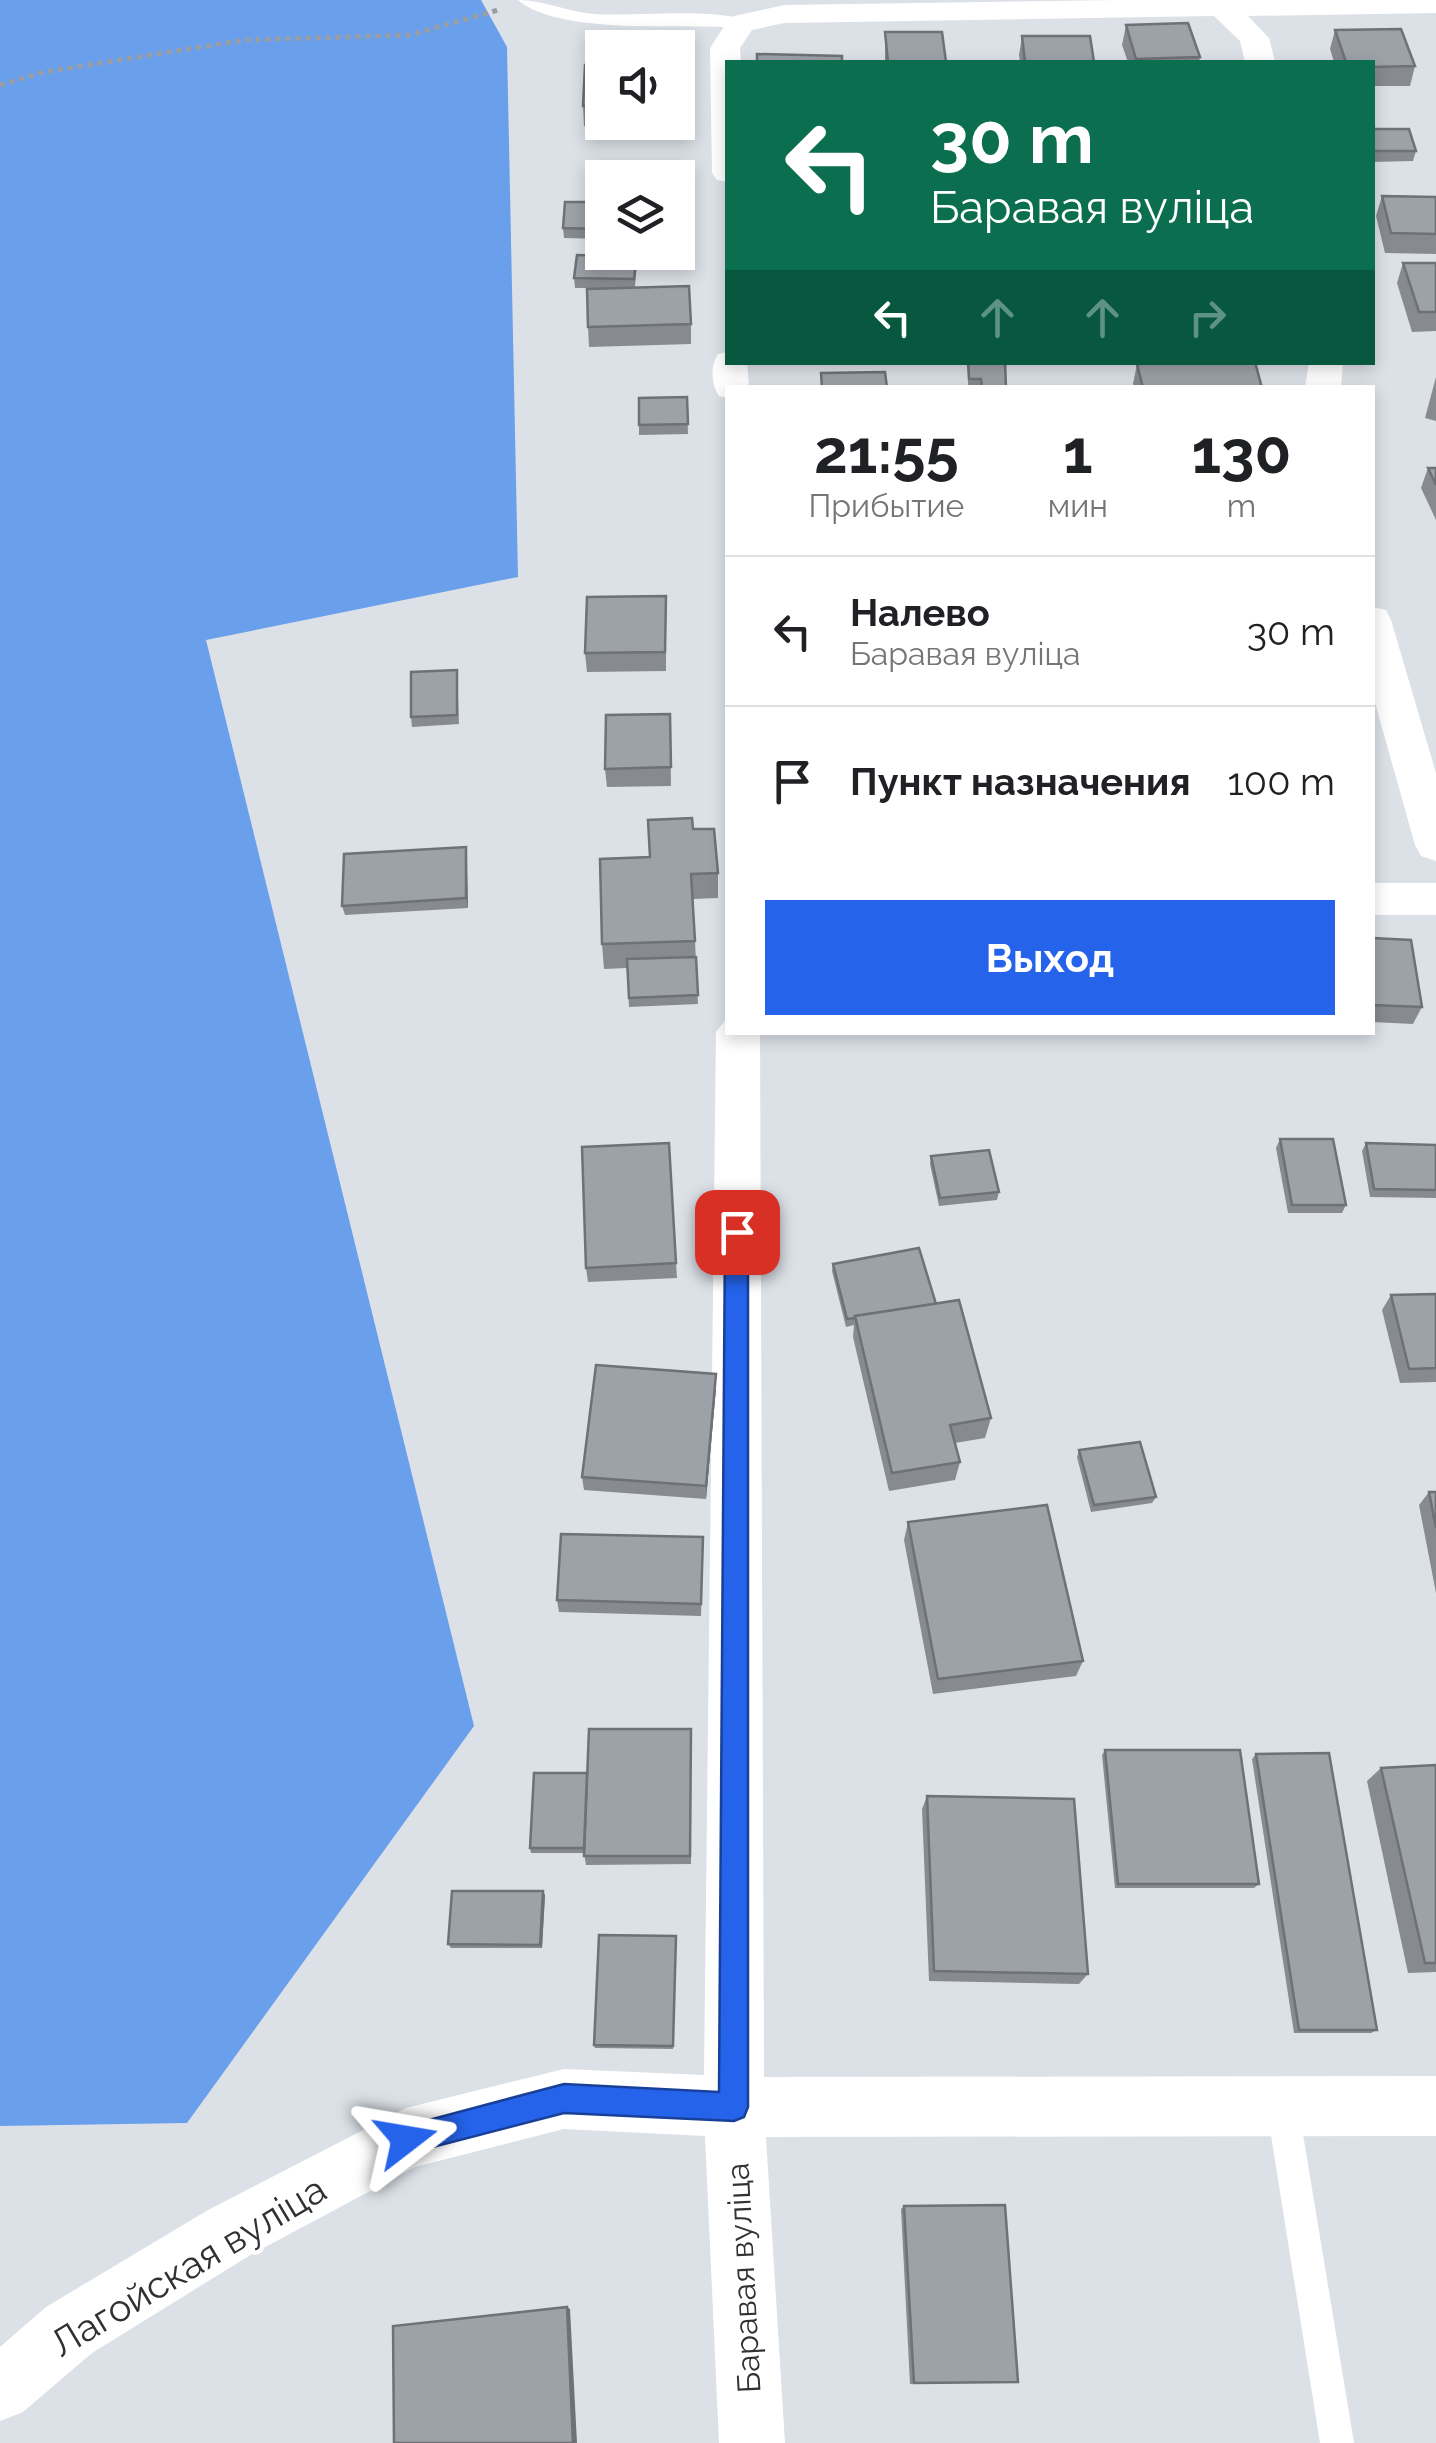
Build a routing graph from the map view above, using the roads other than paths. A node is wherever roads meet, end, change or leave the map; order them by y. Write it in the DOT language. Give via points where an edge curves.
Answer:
graph roads {
  1 [pos="527,1"];
  2 [pos="1436,4"];
  3 [pos="1219,5"];
  4 [pos="1331,6"];
  5 [pos="741,23"];
  6 [pos="1257,50"];
  7 [pos="726,60"];
  8 [pos="1375,631"];
  9 [pos="1436,845"];
  10 [pos="1375,898"];
  11 [pos="1436,899"];
  12 [pos="738,1035"];
  13 [pos="1282,2104"];
  14 [pos="1436,2106"];
  15 [pos="734,2107"];
  16 [pos="0,2389"];
  17 [pos="752,2443"];
  18 [pos="1337,2443"];
  1 -- 5 [label="lane" via="600,21"];
  2 -- 4 [label="street"];
  3 -- 4 [label="street"];
  3 -- 5 [label="street" via="784,14"];
  3 -- 6 [label="street"];
  4 -- 6 [label="street"];
  5 -- 7 [label="street"];
  8 -- 9 [label="street"];
  10 -- 11 [label="street"];
  12 -- 15 [label="street, Баравая вуліца"];
  13 -- 14 [label="street, Лагойская вуліца"];
  13 -- 15 [label="street, Лагойская вуліца"];
  13 -- 18 [label="lane"];
  15 -- 16 [label="street, Лагойская вуліца" via="564,2099 406,2139 230,2232 69,2330"];
  15 -- 17 [label="street, Баравая вуліца"];
}
